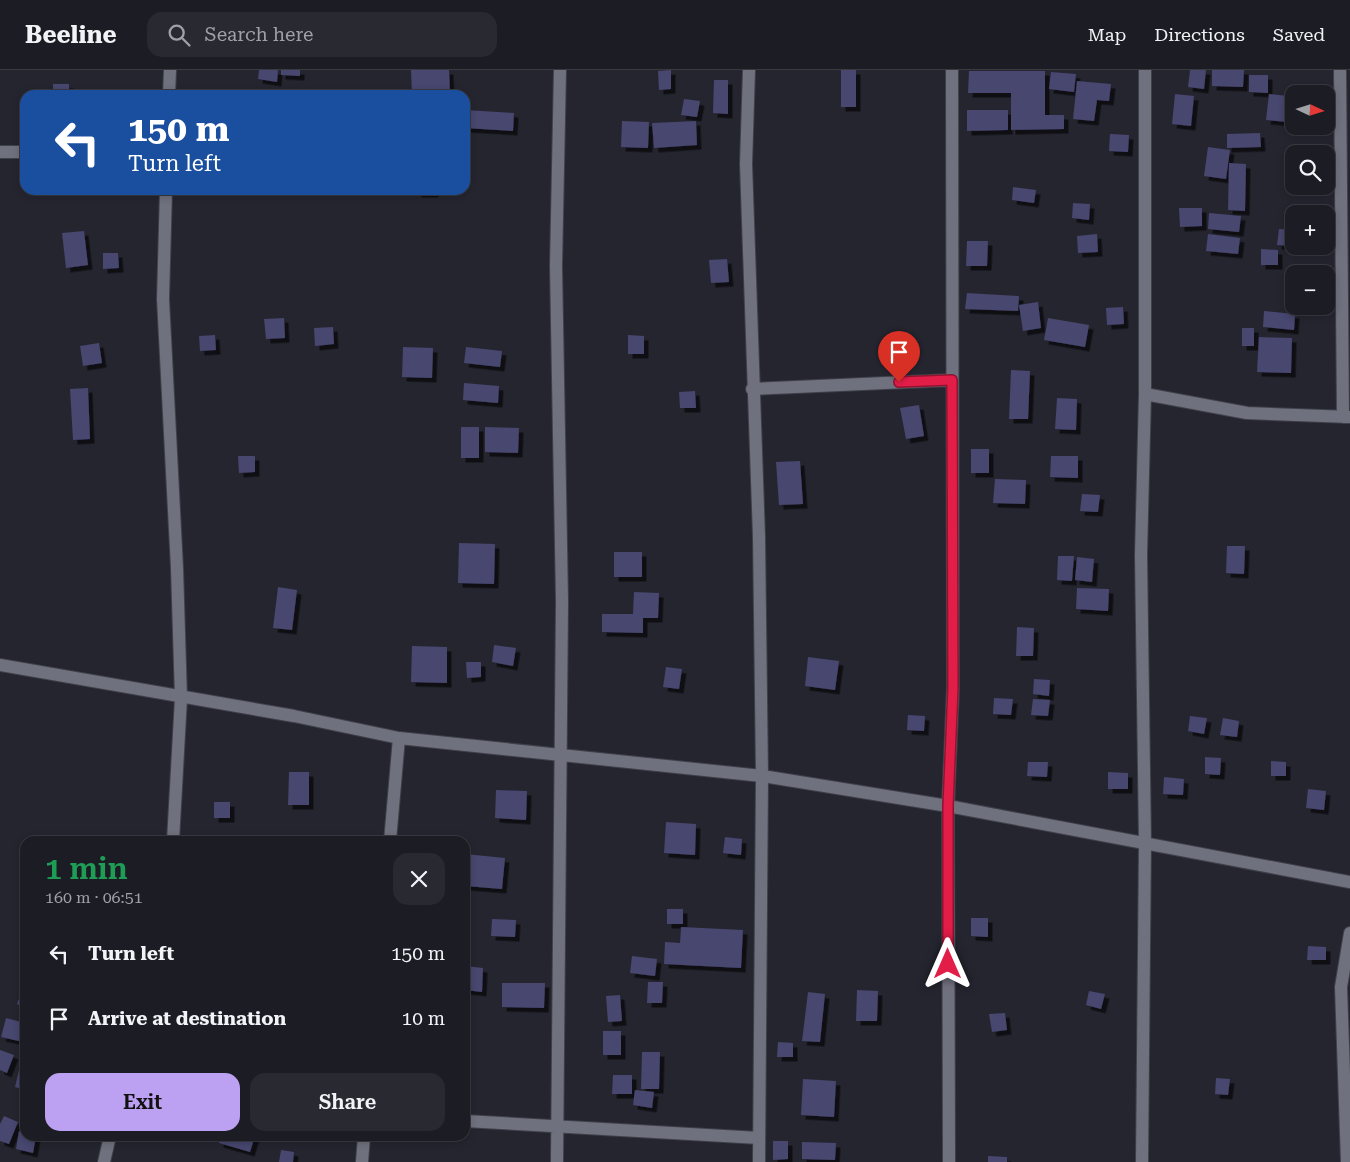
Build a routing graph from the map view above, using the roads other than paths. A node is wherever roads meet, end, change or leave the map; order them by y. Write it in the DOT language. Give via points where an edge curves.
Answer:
graph roads {
  1 [pos="170,70"];
  2 [pos="560,70"];
  3 [pos="749,70"];
  4 [pos="952,70"];
  5 [pos="1145,70"];
  6 [pos="1340,70"];
  7 [pos="169,90"];
  8 [pos="0,152"];
  9 [pos="20,152"];
  10 [pos="166,195"];
  11 [pos="952,380"];
  12 [pos="752,389"];
  13 [pos="1145,394"];
  14 [pos="1346,417"];
  15 [pos="0,665"];
  16 [pos="181,698"];
  17 [pos="399,738"];
  18 [pos="559,756"];
  19 [pos="762,776"];
  20 [pos="948,806"];
  21 [pos="173,836"];
  22 [pos="390,836"];
  23 [pos="1145,842"];
  24 [pos="1350,882"];
  25 [pos="1350,933"];
  26 [pos="470,1120"];
  27 [pos="557,1127"];
  28 [pos="759,1138"];
  29 [pos="109,1141"];
  30 [pos="364,1141"];
  31 [pos="104,1162"];
  32 [pos="362,1162"];
  33 [pos="557,1162"];
  34 [pos="759,1162"];
  35 [pos="949,1162"];
  36 [pos="1142,1162"];
  37 [pos="1347,1162"];
  1 -- 7 [label="street"];
  2 -- 18 [label="street" via="556,266 562,591"];
  3 -- 12 [label="street" via="746,164"];
  4 -- 11 [label="street"];
  5 -- 13 [label="street"];
  6 -- 14 [label="street"];
  8 -- 9 [label="street"];
  10 -- 16 [label="street" via="163,299"];
  11 -- 12 [label="street"];
  11 -- 20 [label="street" via="953,688"];
  12 -- 19 [label="street" via="759,537"];
  13 -- 14 [label="street" via="1246,413"];
  13 -- 23 [label="street" via="1142,555"];
  15 -- 16 [label="street"];
  16 -- 17 [label="street" via="294,716"];
  16 -- 21 [label="street"];
  17 -- 18 [label="street"];
  17 -- 22 [label="street"];
  18 -- 19 [label="street"];
  18 -- 27 [label="street"];
  19 -- 20 [label="street"];
  19 -- 28 [label="street"];
  20 -- 23 [label="street"];
  20 -- 35 [label="street"];
  23 -- 24 [label="street"];
  23 -- 36 [label="street"];
  25 -- 37 [label="street" via="1341,987"];
  26 -- 27 [label="street"];
  27 -- 28 [label="street"];
  27 -- 33 [label="street"];
  28 -- 34 [label="street"];
  29 -- 31 [label="street"];
  30 -- 32 [label="street"];
}
